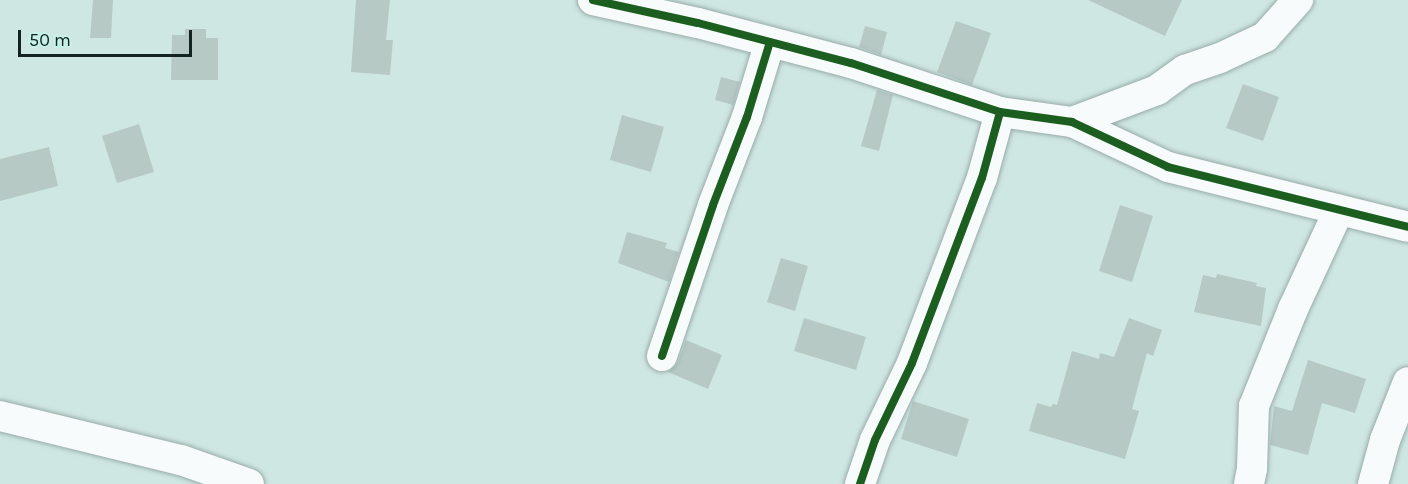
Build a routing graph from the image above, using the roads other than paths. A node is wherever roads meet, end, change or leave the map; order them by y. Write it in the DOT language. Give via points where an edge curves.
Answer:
graph roads {
  1 [pos="593,0"];
  2 [pos="1298,0"];
  3 [pos="770,42"];
  4 [pos="1000,112"];
  5 [pos="1072,122"];
  6 [pos="1339,210"];
  7 [pos="1408,227"];
  8 [pos="662,356"];
  9 [pos="1408,382"];
  10 [pos="0,416"];
  11 [pos="249,484"];
  12 [pos="860,484"];
  13 [pos="1248,484"];
  14 [pos="1373,484"];
  1 -- 3 [label="street"];
  2 -- 5 [label="street" via="1265,37 1185,69 1157,90"];
  3 -- 4 [label="street" via="851,63"];
  3 -- 8 [label="street"];
  4 -- 5 [label="street"];
  4 -- 12 [label="street" via="982,178 916,354 875,440"];
  5 -- 6 [label="street" via="1168,167"];
  6 -- 7 [label="street"];
  6 -- 13 [label="street" via="1254,406"];
  9 -- 14 [label="street"];
  10 -- 11 [label="street" via="181,460"];
}
